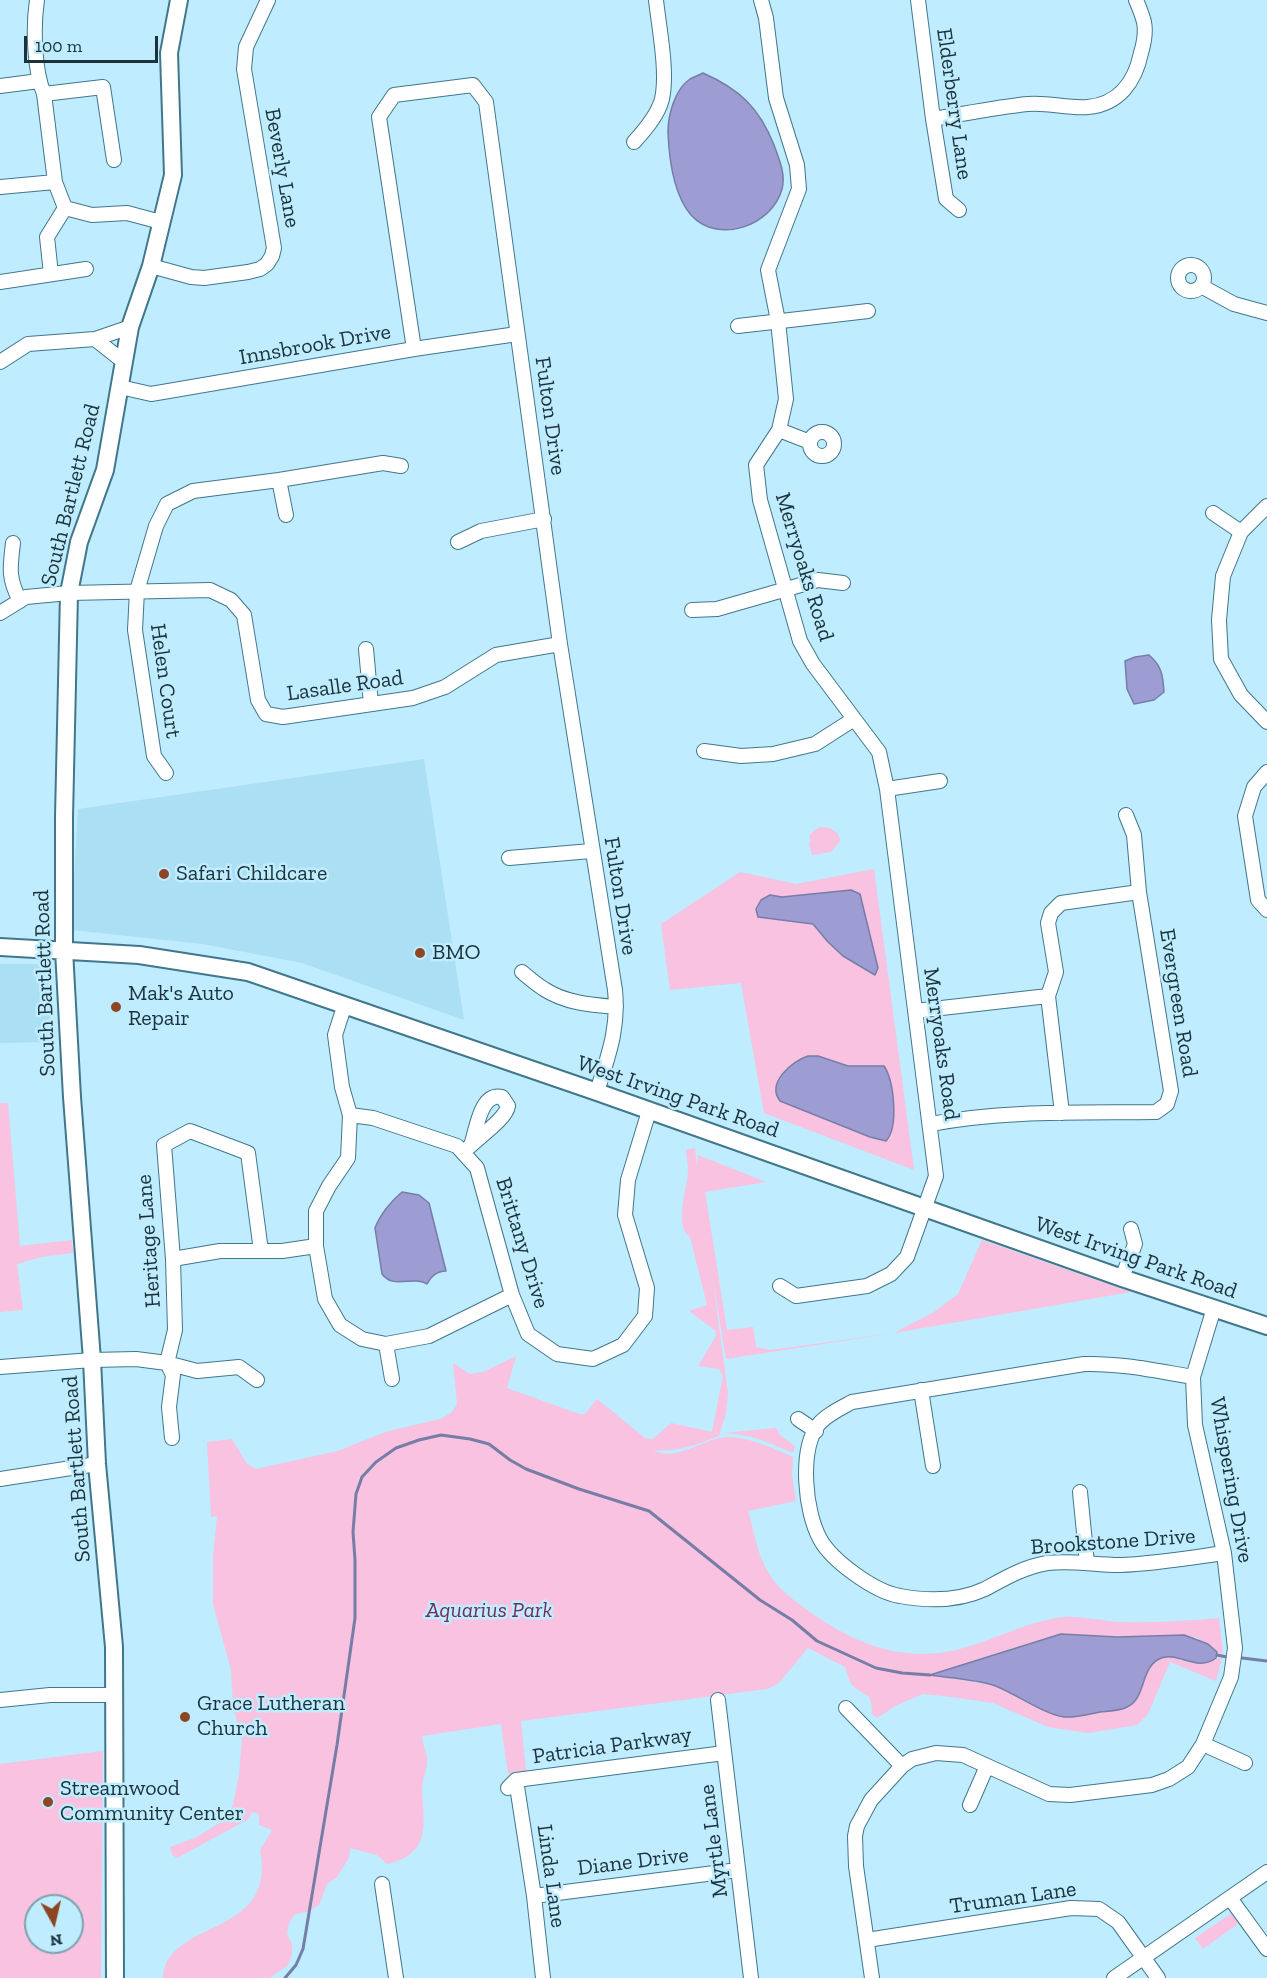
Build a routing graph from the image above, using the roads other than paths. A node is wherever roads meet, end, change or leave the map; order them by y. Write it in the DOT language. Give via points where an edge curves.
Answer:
graph roads {
  1 [pos="37,0"];
  2 [pos="179,0"];
  3 [pos="268,0"];
  4 [pos="656,0"];
  5 [pos="761,0"];
  6 [pos="918,0"];
  7 [pos="1136,0"];
  8 [pos="39,81"];
  9 [pos="0,86"];
  10 [pos="44,94"];
  11 [pos="933,119"];
  12 [pos="634,142"];
  13 [pos="114,160"];
  14 [pos="55,182"];
  15 [pos="0,187"];
  16 [pos="65,208"];
  17 [pos="959,210"];
  18 [pos="160,222"];
  19 [pos="151,266"];
  20 [pos="86,269"];
  21 [pos="51,274"];
  22 [pos="0,282"];
  23 [pos="1202,286"];
  24 [pos="868,310"];
  25 [pos="1267,313"];
  26 [pos="778,321"];
  27 [pos="738,326"];
  28 [pos="130,327"];
  29 [pos="518,334"];
  30 [pos="95,339"];
  31 [pos="414,349"];
  32 [pos="0,362"];
  33 [pos="124,362"];
  34 [pos="120,387"];
  35 [pos="779,430"];
  36 [pos="810,442"];
  37 [pos="401,466"];
  38 [pos="279,480"];
  39 [pos="1267,506"];
  40 [pos="1213,513"];
  41 [pos="286,515"];
  42 [pos="544,519"];
  43 [pos="1241,532"];
  44 [pos="458,542"];
  45 [pos="9,548"];
  46 [pos="5,576"];
  47 [pos="843,583"];
  48 [pos="785,588"];
  49 [pos="137,591"];
  50 [pos="69,593"];
  51 [pos="20,601"];
  52 [pos="692,610"];
  53 [pos="0,613"];
  54 [pos="560,644"];
  55 [pos="366,649"];
  56 [pos="371,704"];
  57 [pos="854,719"];
  58 [pos="1267,722"];
  59 [pos="704,751"];
  60 [pos="1267,772"];
  61 [pos="166,773"];
  62 [pos="940,781"];
  63 [pos="887,789"];
  64 [pos="1126,815"];
  65 [pos="591,851"];
  66 [pos="509,858"];
  67 [pos="1139,892"];
  68 [pos="1267,910"];
  69 [pos="0,947"];
  70 [pos="64,950"];
  71 [pos="522,972"];
  72 [pos="1048,996"];
  73 [pos="344,1007"];
  74 [pos="616,1007"];
  75 [pos="915,1011"];
  76 [pos="597,1092"];
  77 [pos="650,1111"];
  78 [pos="1062,1113"];
  79 [pos="350,1115"];
  80 [pos="931,1124"];
  81 [pos="926,1209"];
  82 [pos="1131,1229"];
  83 [pos="316,1246"];
  84 [pos="261,1251"];
  85 [pos="173,1259"];
  86 [pos="1122,1278"];
  87 [pos="780,1286"];
  88 [pos="513,1294"];
  89 [pos="1214,1308"];
  90 [pos="1267,1326"];
  91 [pos="386,1344"];
  92 [pos="92,1360"];
  93 [pos="167,1363"];
  94 [pos="0,1367"];
  95 [pos="1193,1377"];
  96 [pos="392,1379"];
  97 [pos="257,1380"];
  98 [pos="921,1390"];
  99 [pos="798,1419"];
  100 [pos="816,1431"];
  101 [pos="172,1438"];
  102 [pos="97,1464"];
  103 [pos="933,1466"];
  104 [pos="0,1479"];
  105 [pos="1080,1492"];
  106 [pos="1224,1553"];
  107 [pos="1087,1563"];
  108 [pos="114,1695"];
  109 [pos="0,1700"];
  110 [pos="718,1700"];
  111 [pos="846,1708"];
  112 [pos="1203,1744"];
  113 [pos="724,1753"];
  114 [pos="1245,1763"];
  115 [pos="902,1766"];
  116 [pos="987,1766"];
  117 [pos="512,1784"];
  118 [pos="970,1805"];
  119 [pos="738,1870"];
  120 [pos="1267,1872"];
  121 [pos="382,1884"];
  122 [pos="534,1896"];
  123 [pos="1230,1898"];
  124 [pos="867,1940"];
  125 [pos="1267,1949"];
  126 [pos="1145,1957"];
  127 [pos="115,1978"];
  128 [pos="396,1978"];
  129 [pos="543,1978"];
  130 [pos="752,1978"];
  131 [pos="872,1978"];
  132 [pos="1114,1978"];
  133 [pos="1158,1978"];
  1 -- 8 [label="street"];
  2 -- 18 [label="main road, South Bartlett Road" via="169,53 173,175"];
  3 -- 19 [label="street, Beverly Lane" via="246,47 244,69 274,248 272,256 260,269 204,278"];
  4 -- 12 [label="street" via="664,79 662,98"];
  5 -- 26 [label="street, Merryoaks Road" via="776,98 797,165 799,189 768,270"];
  6 -- 11 [label="street, Elderberry Lane"];
  7 -- 11 [label="street" via="1144,23 1138,69 1130,86 1116,98 1086,107 1028,104"];
  8 -- 9 [label="street"];
  8 -- 10 [label="street"];
  10 -- 13 [label="street" via="103,87"];
  10 -- 14 [label="street"];
  11 -- 17 [label="street, Elderberry Lane" via="946,199"];
  14 -- 15 [label="street"];
  14 -- 16 [label="street"];
  16 -- 18 [label="street" via="92,215 127,213"];
  16 -- 21 [label="street" via="47,237"];
  18 -- 19 [label="main road, South Bartlett Road"];
  19 -- 28 [label="main road, South Bartlett Road"];
  20 -- 21 [label="street"];
  21 -- 22 [label="street"];
  23 -- 25 [label="street" via="1234,304"];
  24 -- 26 [label="street"];
  26 -- 27 [label="street"];
  26 -- 35 [label="street, Merryoaks Road" via="786,399"];
  28 -- 30 [label="street"];
  28 -- 33 [label="main road, South Bartlett Road"];
  29 -- 31 [label="street, Innsbrook Drive"];
  29 -- 31 [label="street, Fulton Drive" via="486,102 473,85 394,95 379,117"];
  29 -- 42 [label="street, Fulton Drive"];
  30 -- 32 [label="street" via="28,344"];
  30 -- 33 [label="street"];
  31 -- 34 [label="street, Innsbrook Drive" via="151,394"];
  33 -- 34 [label="main road, South Bartlett Road"];
  34 -- 50 [label="main road, South Bartlett Road" via="105,470 79,542"];
  35 -- 36 [label="street"];
  35 -- 48 [label="street, Merryoaks Road" via="756,465 760,500"];
  37 -- 38 [label="street, Helen Court" via="383,464"];
  38 -- 41 [label="street"];
  38 -- 49 [label="street, Helen Court" via="193,491 167,504 156,526"];
  39 -- 43 [label="street"];
  40 -- 43 [label="street"];
  42 -- 44 [label="street" via="481,531"];
  42 -- 54 [label="street, Fulton Drive"];
  43 -- 58 [label="street" via="1223,576 1221,659 1241,695"];
  45 -- 46 [label="street"];
  46 -- 51 [label="street"];
  47 -- 48 [label="street" via="818,580"];
  48 -- 52 [label="street" via="717,609"];
  48 -- 57 [label="street, Merryoaks Road" via="800,641"];
  49 -- 50 [label="street, Lasalle Road"];
  49 -- 56 [label="street, Lasalle Road" via="210,590 231,600 244,615 258,700 266,714 283,717"];
  49 -- 61 [label="street, Helen Court" via="135,630 154,756"];
  50 -- 51 [label="street, Lasalle Road"];
  50 -- 70 [label="main road, South Bartlett Road"];
  51 -- 53 [label="street, Lasalle Road"];
  54 -- 56 [label="street, Lasalle Road" via="496,655 445,687 413,698"];
  54 -- 65 [label="street, Fulton Drive"];
  55 -- 56 [label="street"];
  57 -- 59 [label="street" via="814,744 773,754 741,756"];
  57 -- 63 [label="street, Merryoaks Road" via="879,752"];
  60 -- 68 [label="street" via="1254,788 1245,816 1258,900"];
  62 -- 63 [label="street"];
  63 -- 75 [label="street, Merryoaks Road"];
  64 -- 67 [label="street, Evergreen Road" via="1134,835"];
  65 -- 66 [label="street"];
  65 -- 74 [label="street, Fulton Drive"];
  67 -- 72 [label="street" via="1061,903 1051,913 1048,923 1056,972"];
  67 -- 78 [label="street, Evergreen Road" via="1171,1091 1167,1104 1156,1112"];
  69 -- 70 [label="main road, West Irving Park Road"];
  70 -- 73 [label="main road, West Irving Park Road" via="139,955 248,972"];
  70 -- 92 [label="main road, South Bartlett Road"];
  71 -- 74 [label="street" via="553,994"];
  72 -- 75 [label="street"];
  72 -- 78 [label="street"];
  73 -- 76 [label="main road, West Irving Park Road"];
  73 -- 79 [label="street" via="335,1035"];
  74 -- 76 [label="street, Fulton Drive" via="615,1031"];
  75 -- 80 [label="street, Merryoaks Road"];
  76 -- 77 [label="main road, West Irving Park Road"];
  77 -- 81 [label="main road, West Irving Park Road"];
  77 -- 88 [label="street, Brittany Drive" via="628,1180 625,1215 647,1288 645,1316 635,1331 618,1348 593,1359 557,1354 528,1334"];
  78 -- 80 [label="street, Evergreen Road" via="964,1118"];
  79 -- 83 [label="street" via="348,1158 316,1211"];
  79 -- 88 [label="street, Brittany Drive" via="373,1118 468,1148"];
  80 -- 81 [label="street, Merryoaks Road" via="936,1176"];
  81 -- 86 [label="main road, West Irving Park Road"];
  81 -- 87 [label="street, Merryoaks Road" via="907,1257 891,1274 867,1286 796,1296"];
  82 -- 86 [label="street" via="1135,1244"];
  83 -- 84 [label="street"];
  83 -- 91 [label="street" via="325,1299 340,1325 362,1339"];
  84 -- 85 [label="street" via="220,1251"];
  84 -- 85 [label="street, Heritage Lane" via="248,1153 190,1131 164,1145"];
  85 -- 93 [label="street, Heritage Lane" via="175,1330"];
  86 -- 89 [label="main road, West Irving Park Road"];
  88 -- 91 [label="street" via="429,1336"];
  89 -- 90 [label="main road, West Irving Park Road"];
  89 -- 95 [label="street, Whispering Drive"];
  91 -- 96 [label="street"];
  92 -- 93 [label="street"];
  92 -- 94 [label="street"];
  92 -- 102 [label="main road, South Bartlett Road"];
  93 -- 97 [label="street" via="197,1371 239,1367"];
  93 -- 101 [label="street" via="173,1375 169,1407"];
  95 -- 98 [label="street, Brookstone Drive" via="1128,1365 1084,1364"];
  95 -- 106 [label="street, Whispering Drive" via="1195,1425"];
  98 -- 100 [label="street, Brookstone Drive" via="852,1402 819,1424"];
  98 -- 103 [label="street"];
  99 -- 100 [label="street"];
  100 -- 107 [label="street, Brookstone Drive" via="806,1461 808,1490 820,1538 835,1557 879,1588 896,1596 943,1599 982,1590 1011,1573 1046,1563"];
  102 -- 104 [label="street"];
  102 -- 108 [label="main road, South Bartlett Road" via="114,1647"];
  105 -- 107 [label="street"];
  106 -- 107 [label="street, Brookstone Drive" via="1140,1564"];
  106 -- 112 [label="street, Whispering Drive" via="1234,1628 1234,1664"];
  108 -- 109 [label="street"];
  108 -- 127 [label="main road, South Bartlett Road"];
  110 -- 113 [label="street, Myrtle Lane"];
  111 -- 115 [label="street"];
  112 -- 114 [label="street"];
  112 -- 116 [label="street, Whispering Drive" via="1188,1767 1170,1779 1152,1785 1070,1795 1049,1794"];
  113 -- 117 [label="street, Patricia Parkway"];
  113 -- 119 [label="street, Myrtle Lane"];
  115 -- 116 [label="street, Whispering Drive" via="936,1753 963,1755"];
  115 -- 124 [label="street, Whispering Drive" via="871,1800 857,1826 856,1866"];
  116 -- 118 [label="street"];
  117 -- 122 [label="street, Linda Lane"];
  119 -- 122 [label="street, Diane Drive"];
  119 -- 130 [label="street, Myrtle Lane"];
  120 -- 123 [label="street"];
  121 -- 128 [label="street"];
  122 -- 129 [label="street, Linda Lane"];
  123 -- 125 [label="street"];
  123 -- 126 [label="street"];
  124 -- 126 [label="street, Truman Lane" via="1071,1908 1099,1909 1118,1922"];
  124 -- 131 [label="street, Whispering Drive"];
  126 -- 132 [label="street"];
  126 -- 133 [label="street, Truman Lane"];
}
